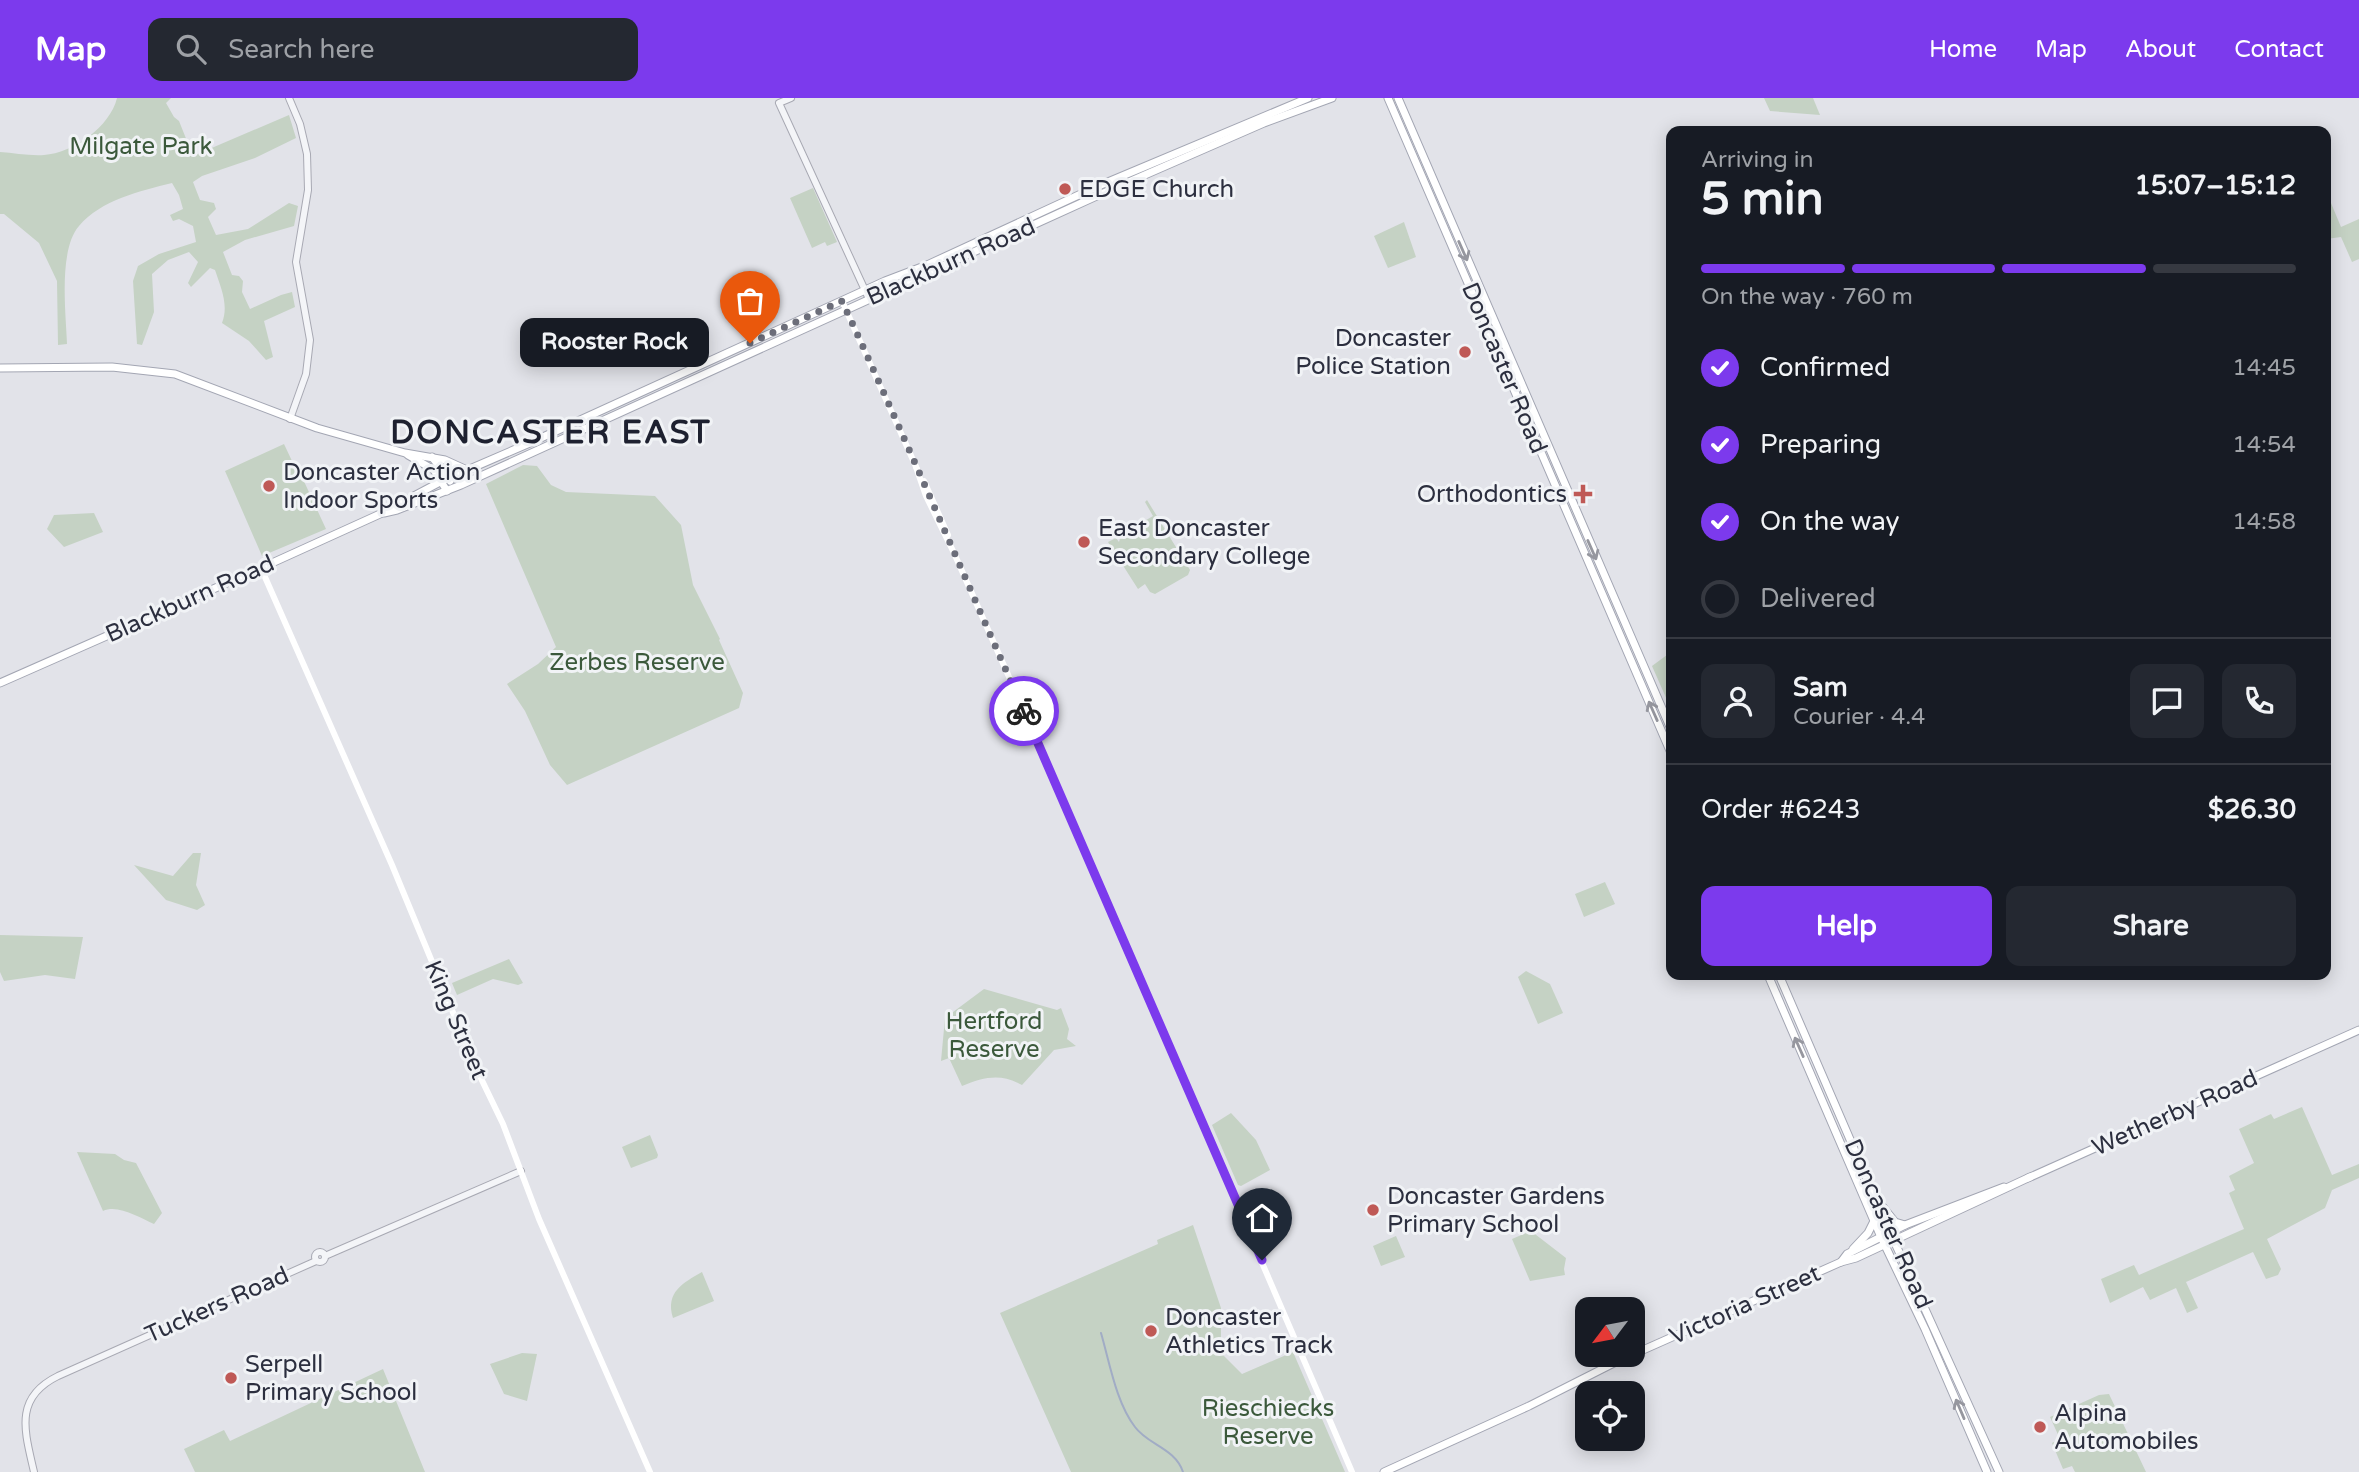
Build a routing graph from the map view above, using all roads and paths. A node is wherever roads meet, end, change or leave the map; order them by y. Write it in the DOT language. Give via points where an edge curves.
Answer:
graph roads {
  1 [pos="289,98"];
  2 [pos="1308,98"];
  3 [pos="1332,98"];
  4 [pos="1386,98"];
  5 [pos="1398,98"];
  6 [pos="785,100"];
  7 [pos="865,290"];
  8 [pos="869,299"];
  9 [pos="842,301"];
  10 [pos="846,310"];
  11 [pos="1494,318"];
  12 [pos="1484,324"];
  13 [pos="707,367"];
  14 [pos="0,368"];
  15 [pos="289,419"];
  16 [pos="405,453"];
  17 [pos="432,457"];
  18 [pos="467,470"];
  19 [pos="445,479"];
  20 [pos="453,488"];
  21 [pos="380,514"];
  22 [pos="261,568"];
  23 [pos="1642,662"];
  24 [pos="1634,669"];
  25 [pos="0,683"];
  26 [pos="1666,717"];
  27 [pos="1666,742"];
  28 [pos="1770,980"];
  29 [pos="1781,980"];
  30 [pos="2359,1033"];
  31 [pos="1820,1071"];
  32 [pos="1831,1120"];
  33 [pos="1855,1149"];
  34 [pos="521,1171"];
  35 [pos="2030,1177"];
  36 [pos="1860,1188"];
  37 [pos="1875,1196"];
  38 [pos="1874,1221"];
  39 [pos="1905,1225"];
  40 [pos="1892,1236"];
  41 [pos="1883,1241"];
  42 [pos="1847,1254"];
  43 [pos="1841,1262"];
  44 [pos="1928,1326"];
  45 [pos="34,1472"];
  46 [pos="650,1472"];
  47 [pos="1352,1472"];
  48 [pos="1384,1472"];
  49 [pos="1987,1472"];
  50 [pos="1999,1472"];
  1 -- 15 [label="street" via="307,154 308,190 296,262 310,340 306,374"];
  2 -- 7 [label="main road, Blackburn Road"];
  3 -- 8 [label="main road, Blackburn Road" via="1186,157"];
  4 -- 12 [label="main road, Doncaster Road"];
  5 -- 11 [label="main road, Doncaster Road, one-way"];
  6 -- 7 [label="street" via="787,118"];
  7 -- 8 [label="street"];
  7 -- 9 [label="main road, Blackburn Road"];
  8 -- 10 [label="main road, Blackburn Road"];
  9 -- 10 [label="main road"];
  9 -- 13 [label="main road, Blackburn Road"];
  10 -- 13 [label="main road, Blackburn Road"];
  10 -- 47 [label="main road" via="941,518"];
  11 -- 12 [label="main road"];
  11 -- 23 [label="main road, Doncaster Road, one-way"];
  12 -- 24 [label="main road, Doncaster Road"];
  13 -- 18 [label="main road, Blackburn Road"];
  13 -- 20 [label="main road, Blackburn Road"];
  14 -- 15 [label="main road" via="112,367 175,374"];
  15 -- 16 [label="main road"];
  16 -- 17 [label="main road"];
  16 -- 19 [label="main road"];
  17 -- 18 [label="main road"];
  17 -- 19 [label="main road"];
  18 -- 19 [label="main road, Blackburn Road"];
  19 -- 20 [label="main road"];
  19 -- 21 [label="main road, Blackburn Road"];
  20 -- 21 [label="main road, Blackburn Road"];
  21 -- 22 [label="main road, Blackburn Road"];
  22 -- 25 [label="main road, Blackburn Road"];
  22 -- 34 [label="main road, King Street"];
  23 -- 24 [label="main road"];
  23 -- 26 [label="main road, Doncaster Road"];
  27 -- 24 [label="main road, Doncaster Road, one-way"];
  32 -- 28 [label="main road, Doncaster Road, one-way"];
  29 -- 31 [label="main road, Doncaster Road"];
  30 -- 35 [label="main road, Wetherby Road"];
  31 -- 32 [label="main road" via="1835,1115"];
  31 -- 33 [label="main road, Doncaster Road"];
  32 -- 36 [label="main road, Doncaster Road"];
  33 -- 36 [label="main road" via="1850,1152"];
  33 -- 37 [label="main road, Doncaster Road"];
  34 -- 45 [label="street, Tuckers Road" via="325,1256 318,1253 316,1261 48,1381 34,1394 24,1419"];
  34 -- 46 [label="main road, King Street"];
  35 -- 39 [label="main road, Wetherby Road"];
  35 -- 40 [label="main road, Wetherby Road"];
  36 -- 38 [label="main road, Doncaster Road"];
  37 -- 39 [label="main road" via="1890,1218"];
  37 -- 40 [label="main road, Doncaster Road"];
  38 -- 41 [label="main road, Doncaster Road"];
  38 -- 42 [label="main road"];
  39 -- 40 [label="main road, Wetherby Road"];
  40 -- 41 [label="main road, Wetherby Road"];
  40 -- 44 [label="main road, Doncaster Road"];
  41 -- 42 [label="main road, Victoria Street"];
  41 -- 43 [label="main road, Victoria Street"];
  41 -- 44 [label="main road, Doncaster Road"];
  42 -- 43 [label="main road, Victoria Street"];
  43 -- 48 [label="main road, Victoria Street"];
  49 -- 44 [label="main road, Doncaster Road, one-way"];
  44 -- 50 [label="main road, Doncaster Road"];
}
